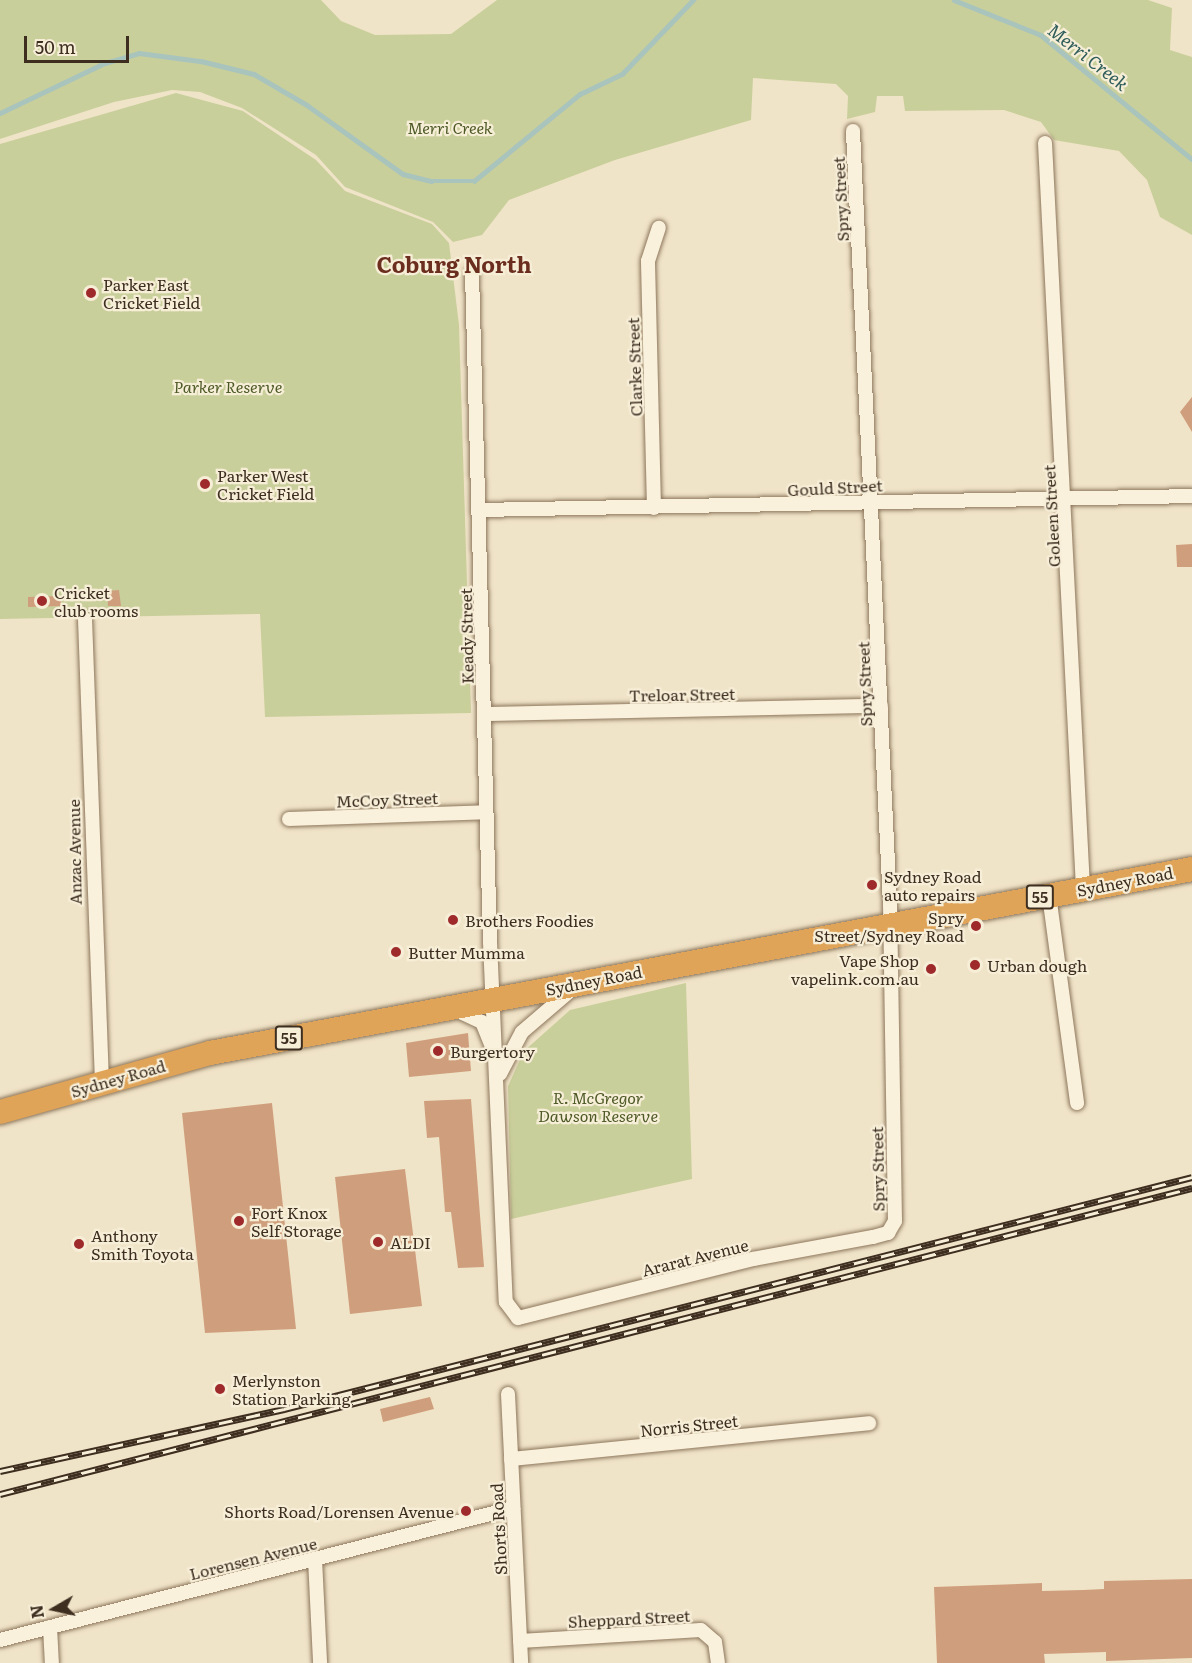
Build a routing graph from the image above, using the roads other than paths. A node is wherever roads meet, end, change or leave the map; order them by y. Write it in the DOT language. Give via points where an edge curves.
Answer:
graph roads {
  1 [pos="853,131"];
  2 [pos="1045,142"];
  3 [pos="658,228"];
  4 [pos="472,273"];
  5 [pos="1192,496"];
  6 [pos="1067,499"];
  7 [pos="874,502"];
  8 [pos="654,508"];
  9 [pos="479,510"];
  10 [pos="85,619"];
  11 [pos="881,706"];
  12 [pos="484,714"];
  13 [pos="486,812"];
  14 [pos="289,819"];
  15 [pos="1192,869"];
  16 [pos="1083,889"];
  17 [pos="1049,895"];
  18 [pos="888,925"];
  19 [pos="583,982"];
  20 [pos="495,998"];
  21 [pos="447,1007"];
  22 [pos="498,1071"];
  23 [pos="102,1083"];
  24 [pos="1077,1103"];
  25 [pos="0,1112"];
  26 [pos="888,1233"];
  27 [pos="508,1394"];
  28 [pos="869,1423"];
  29 [pos="511,1459"];
  30 [pos="513,1508"];
  31 [pos="315,1559"];
  32 [pos="50,1627"];
  33 [pos="0,1640"];
  34 [pos="520,1641"];
  35 [pos="52,1663"];
  36 [pos="320,1663"];
  37 [pos="521,1663"];
  38 [pos="718,1663"];
  1 -- 7 [label="street, Spry Street"];
  2 -- 6 [label="street, Goleen Street"];
  3 -- 8 [label="street, Clarke Street" via="648,261"];
  4 -- 9 [label="street, Keady Street"];
  5 -- 6 [label="street, Gould Street"];
  6 -- 7 [label="street, Gould Street"];
  6 -- 16 [label="street, Goleen Street"];
  7 -- 8 [label="street, Gould Street"];
  7 -- 11 [label="street, Spry Street"];
  8 -- 9 [label="street, Gould Street"];
  9 -- 12 [label="street, Keady Street"];
  10 -- 23 [label="street, Anzac Avenue"];
  11 -- 12 [label="street, Treloar Street"];
  11 -- 18 [label="street, Spry Street"];
  12 -- 13 [label="street, Keady Street"];
  13 -- 14 [label="street, McCoy Street"];
  13 -- 20 [label="street, Keady Street"];
  15 -- 16 [label="highway, Sydney Road / 55"];
  16 -- 17 [label="highway, Sydney Road / 55"];
  17 -- 18 [label="highway, Sydney Road / 55"];
  17 -- 24 [label="street"];
  18 -- 19 [label="highway, Sydney Road / 55"];
  18 -- 26 [label="street, Spry Street" via="895,1221"];
  19 -- 20 [label="highway, Sydney Road / 55"];
  19 -- 22 [label="street" via="535,1017"];
  20 -- 21 [label="highway, Sydney Road / 55"];
  20 -- 22 [label="street"];
  21 -- 22 [label="street" via="482,1022"];
  21 -- 23 [label="highway, Sydney Road / 55" via="210,1053"];
  22 -- 26 [label="street, Ararat Avenue" via="506,1302 512,1315 523,1317 753,1259"];
  23 -- 25 [label="highway, Sydney Road / 55"];
  27 -- 29 [label="street, Shorts Road"];
  28 -- 29 [label="street, Norris Street"];
  29 -- 30 [label="street, Shorts Road"];
  30 -- 31 [label="street, Lorensen Avenue"];
  30 -- 34 [label="street, Shorts Road"];
  31 -- 32 [label="street, Lorensen Avenue"];
  31 -- 36 [label="street"];
  32 -- 33 [label="street, Lorensen Avenue"];
  32 -- 35 [label="street"];
  34 -- 37 [label="street, Shorts Road"];
  34 -- 38 [label="street, Sheppard Street" via="700,1630 715,1642"];
}
